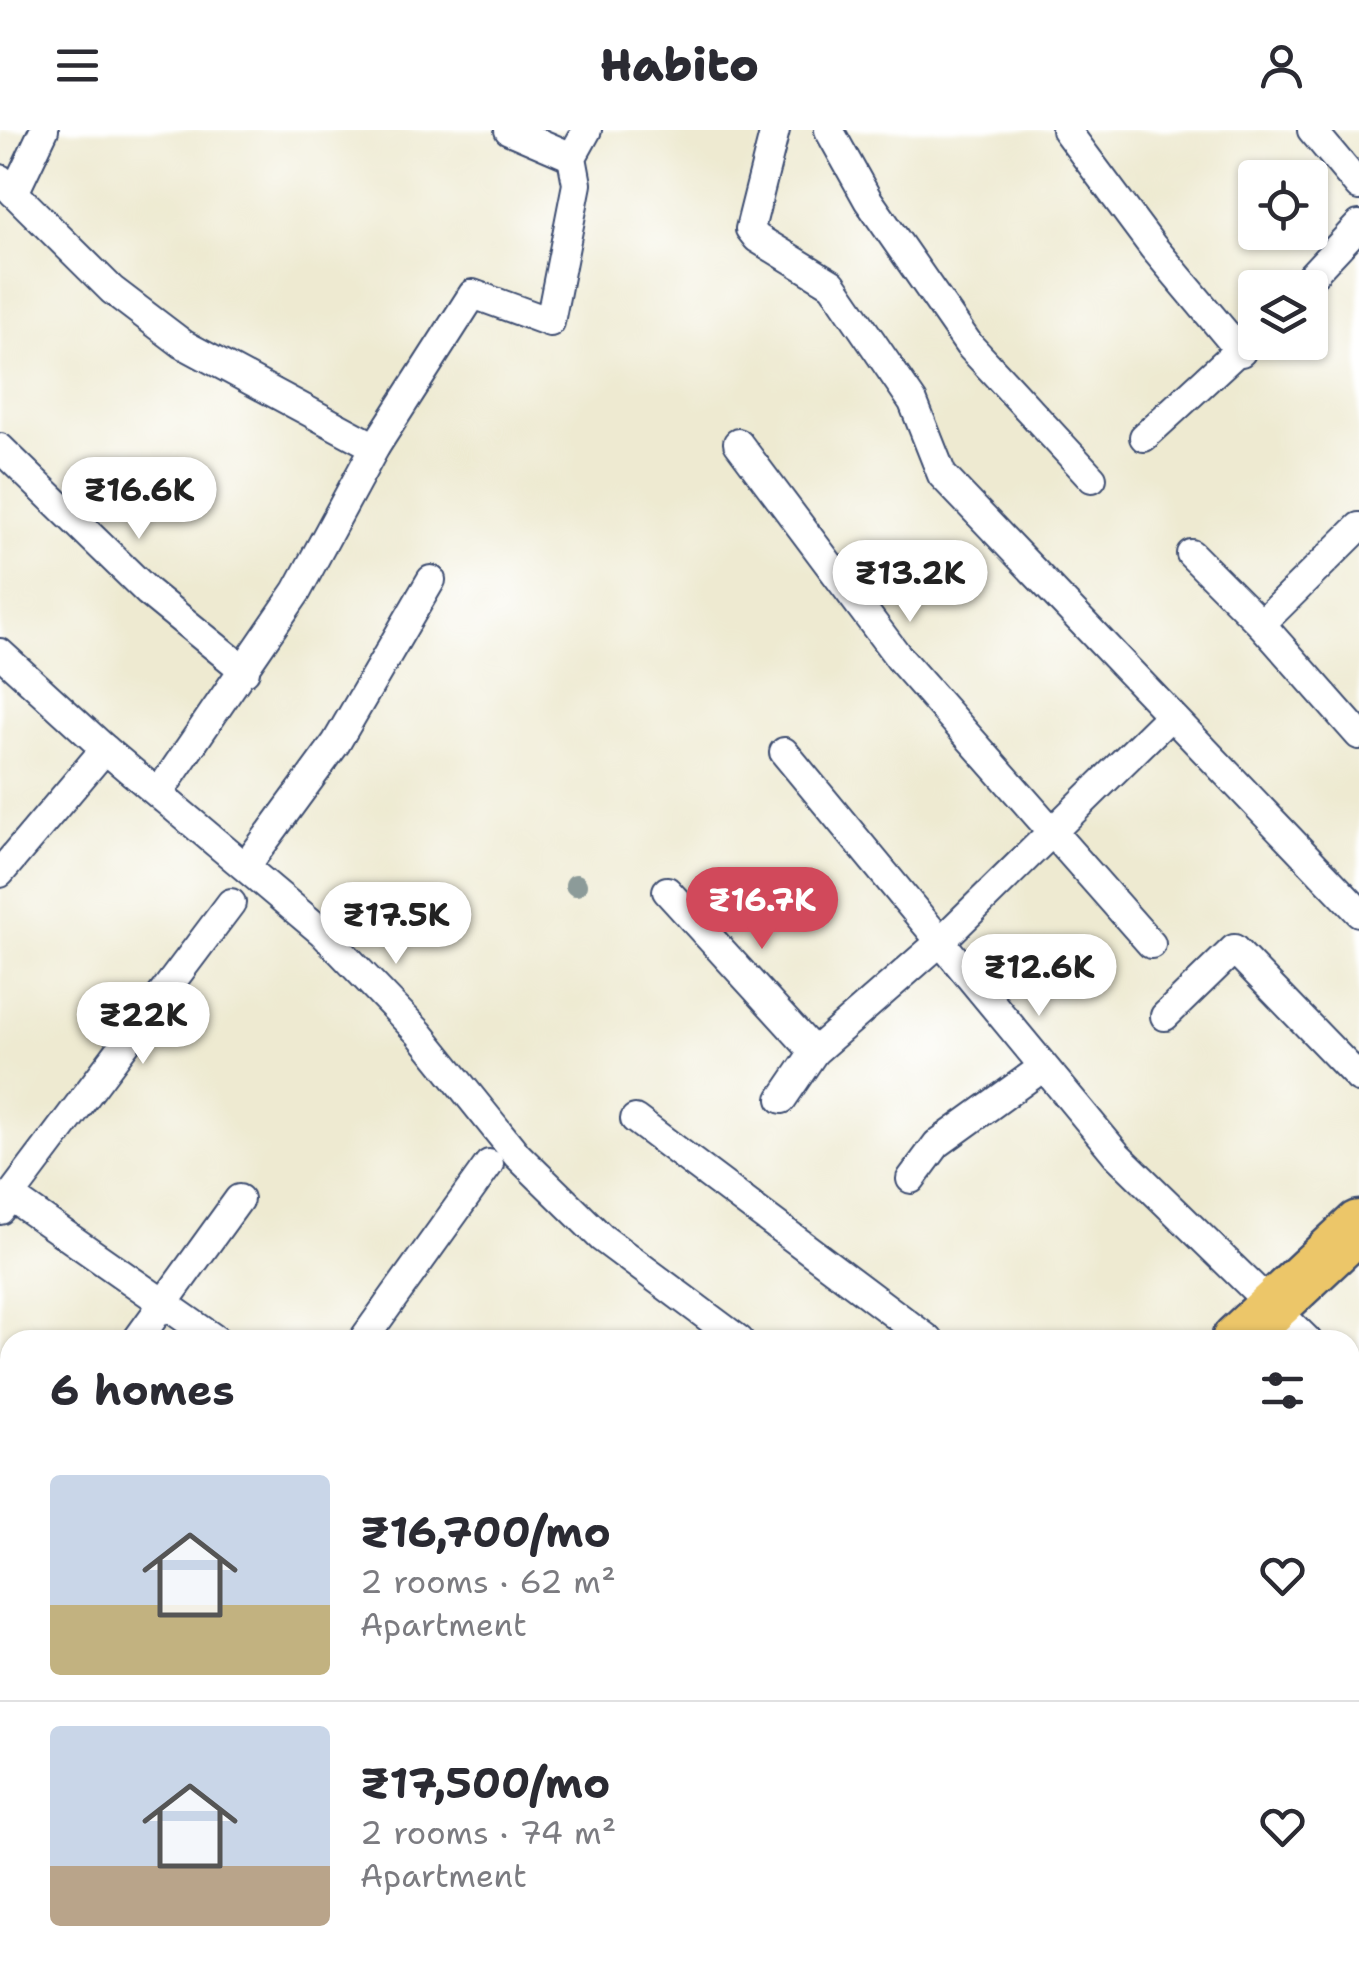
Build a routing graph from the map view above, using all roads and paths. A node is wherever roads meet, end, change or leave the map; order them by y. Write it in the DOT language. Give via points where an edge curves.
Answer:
graph roads {
  1 [pos="44,130"];
  2 [pos="508,130"];
  3 [pos="587,130"];
  4 [pos="775,130"];
  5 [pos="829,130"];
  6 [pos="1066,130"];
  7 [pos="1312,130"];
  8 [pos="572,156"];
  9 [pos="7,186"];
  10 [pos="1359,186"];
  11 [pos="1359,225"];
  12 [pos="1317,270"];
  13 [pos="1238,333"];
  14 [pos="1238,352"];
  15 [pos="1144,437"];
  16 [pos="738,443"];
  17 [pos="374,446"];
  18 [pos="0,448"];
  19 [pos="1092,478"];
  20 [pos="1359,527"];
  21 [pos="1191,554"];
  22 [pos="430,580"];
  23 [pos="1261,624"];
  24 [pos="0,653"];
  25 [pos="246,671"];
  26 [pos="1170,716"];
  27 [pos="1359,735"];
  28 [pos="105,749"];
  29 [pos="784,752"];
  30 [pos="160,791"];
  31 [pos="1050,832"];
  32 [pos="246,866"];
  33 [pos="0,873"];
  34 [pos="667,890"];
  35 [pos="230,903"];
  36 [pos="1359,912"];
  37 [pos="940,942"];
  38 [pos="1150,944"];
  39 [pos="1165,1016"];
  40 [pos="814,1052"];
  41 [pos="1042,1068"];
  42 [pos="1359,1078"];
  43 [pos="782,1099"];
  44 [pos="635,1120"];
  45 [pos="489,1164"];
  46 [pos="910,1179"];
  47 [pos="239,1200"];
  48 [pos="5,1203"];
  49 [pos="1359,1226"];
  50 [pos="164,1301"];
  51 [pos="1290,1323"];
  52 [pos="143,1330"];
  53 [pos="203,1330"];
  54 [pos="370,1330"];
  55 [pos="726,1330"];
  56 [pos="917,1330"];
  1 -- 9 [label="street"];
  2 -- 8 [label="street"];
  3 -- 8 [label="street"];
  4 -- 26 [label="street" via="750,229 832,284 913,402 942,475"];
  5 -- 19 [label="street" via="868,200 969,345"];
  6 -- 13 [label="street" via="1154,247"];
  7 -- 10 [label="street"];
  8 -- 17 [label="street" via="576,184 550,322 472,294"];
  9 -- 17 [label="street" via="112,290 182,344"];
  11 -- 12 [label="street"];
  14 -- 15 [label="street"];
  16 -- 31 [label="street" via="900,659"];
  17 -- 25 [label="street"];
  18 -- 25 [label="street" via="148,592"];
  20 -- 23 [label="street"];
  21 -- 23 [label="street"];
  22 -- 32 [label="street" via="336,744"];
  23 -- 27 [label="street"];
  24 -- 28 [label="street"];
  25 -- 30 [label="street"];
  26 -- 31 [label="street"];
  26 -- 36 [label="street"];
  28 -- 30 [label="street"];
  28 -- 33 [label="street"];
  29 -- 37 [label="street"];
  30 -- 32 [label="street"];
  31 -- 37 [label="street"];
  31 -- 38 [label="street"];
  32 -- 55 [label="street" via="322,932 420,1033 517,1154 602,1238"];
  34 -- 40 [label="street"];
  35 -- 48 [label="street"];
  37 -- 40 [label="street"];
  37 -- 41 [label="street"];
  39 -- 42 [label="street" via="1234,949"];
  40 -- 43 [label="street"];
  41 -- 46 [label="street" via="937,1144"];
  41 -- 51 [label="street" via="1117,1155"];
  44 -- 56 [label="street"];
  45 -- 54 [label="street"];
  47 -- 50 [label="street"];
  48 -- 50 [label="street"];
  49 -- 51 [label="highway"];
  50 -- 52 [label="street"];
  50 -- 53 [label="street"];
}
